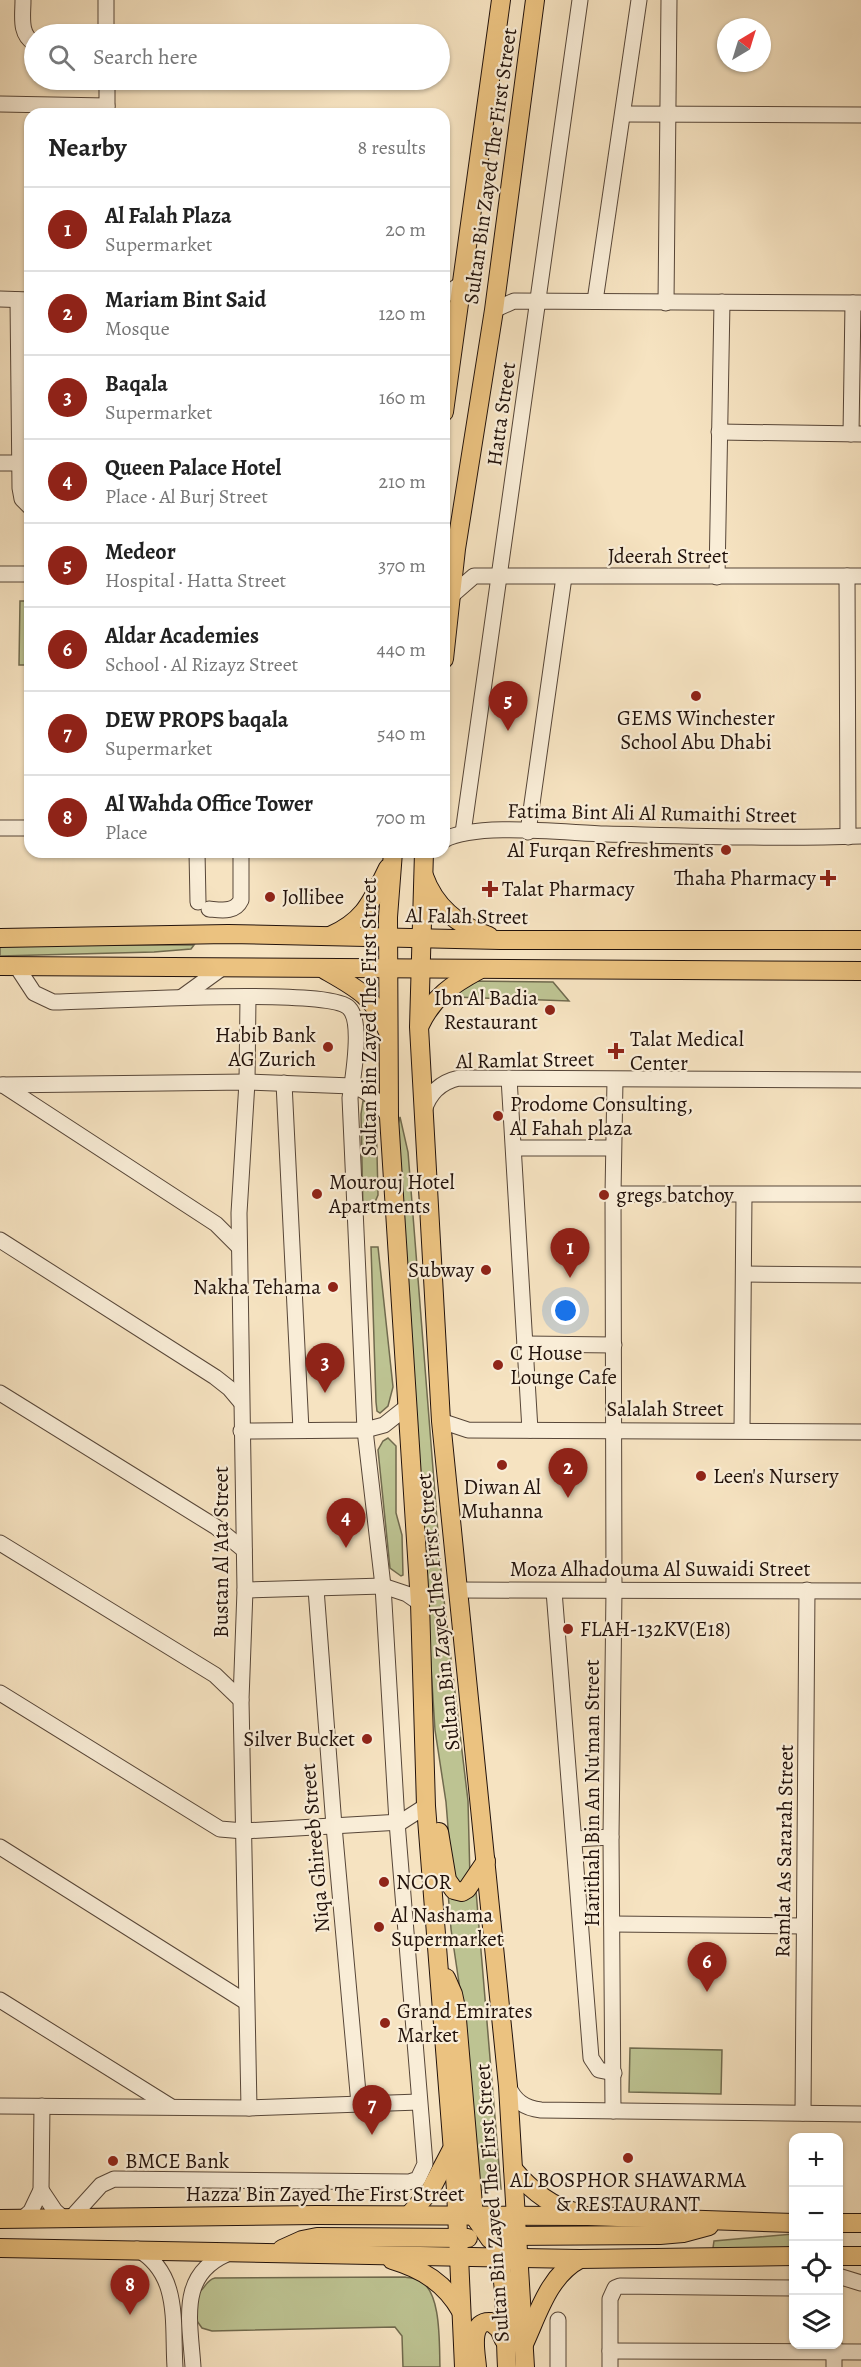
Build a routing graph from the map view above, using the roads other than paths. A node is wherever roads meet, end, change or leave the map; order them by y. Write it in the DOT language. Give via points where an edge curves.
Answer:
graph roads {
  1 [pos="23,0"];
  2 [pos="106,0"];
  3 [pos="501,0"];
  4 [pos="536,0"];
  5 [pos="580,0"];
  6 [pos="639,0"];
  7 [pos="669,0"];
  8 [pos="106,24"];
  9 [pos="24,31"];
  10 [pos="107,90"];
  11 [pos="0,104"];
  12 [pos="71,108"];
  13 [pos="107,108"];
  14 [pos="624,114"];
  15 [pos="668,114"];
  16 [pos="861,115"];
  17 [pos="462,283"];
  18 [pos="496,291"];
  19 [pos="450,292"];
  20 [pos="0,299"];
  21 [pos="24,300"];
  22 [pos="514,301"];
  23 [pos="539,301"];
  24 [pos="595,301"];
  25 [pos="722,302"];
  26 [pos="666,303"];
  27 [pos="857,303"];
  28 [pos="494,310"];
  29 [pos="450,317"];
  30 [pos="719,432"];
  31 [pos="856,434"];
  32 [pos="0,463"];
  33 [pos="24,464"];
  34 [pos="456,549"];
  35 [pos="0,574"];
  36 [pos="24,574"];
  37 [pos="500,575"];
  38 [pos="474,576"];
  39 [pos="854,576"];
  40 [pos="564,577"];
  41 [pos="717,577"];
  42 [pos="451,596"];
  43 [pos="450,605"];
  44 [pos="0,828"];
  45 [pos="24,828"];
  46 [pos="528,832"];
  47 [pos="463,833"];
  48 [pos="854,837"];
  49 [pos="450,838"];
  50 [pos="199,858"];
  51 [pos="242,858"];
  52 [pos="391,858"];
  53 [pos="392,858"];
  54 [pos="424,858"];
  55 [pos="424,858"];
  56 [pos="329,936"];
  57 [pos="388,937"];
  58 [pos="0,938"];
  59 [pos="420,938"];
  60 [pos="500,940"];
  61 [pos="861,940"];
  62 [pos="8,967"];
  63 [pos="222,968"];
  64 [pos="324,969"];
  65 [pos="389,969"];
  66 [pos="480,969"];
  67 [pos="420,970"];
  68 [pos="861,971"];
  69 [pos="182,997"];
  70 [pos="248,997"];
  71 [pos="419,1027"];
  72 [pos="389,1036"];
  73 [pos="509,1078"];
  74 [pos="615,1080"];
  75 [pos="861,1080"];
  76 [pos="247,1082"];
  77 [pos="284,1083"];
  78 [pos="1,1085"];
  79 [pos="59,1086"];
  80 [pos="352,1086"];
  81 [pos="423,1114"];
  82 [pos="48,1115"];
  83 [pos="389,1117"];
  84 [pos="514,1148"];
  85 [pos="613,1148"];
  86 [pos="613,1194"];
  87 [pos="861,1194"];
  88 [pos="744,1195"];
  89 [pos="238,1213"];
  90 [pos="216,1224"];
  91 [pos="0,1240"];
  92 [pos="239,1247"];
  93 [pos="744,1274"];
  94 [pos="861,1275"];
  95 [pos="525,1344"];
  96 [pos="614,1345"];
  97 [pos="241,1372"];
  98 [pos="215,1377"];
  99 [pos="0,1393"];
  100 [pos="240,1401"];
  101 [pos="408,1406"];
  102 [pos="441,1421"];
  103 [pos="302,1430"];
  104 [pos="365,1430"];
  105 [pos="468,1430"];
  106 [pos="530,1430"];
  107 [pos="742,1430"];
  108 [pos="241,1431"];
  109 [pos="615,1431"];
  110 [pos="861,1432"];
  111 [pos="444,1449"];
  112 [pos="243,1510"];
  113 [pos="216,1527"];
  114 [pos="0,1543"];
  115 [pos="244,1550"];
  116 [pos="383,1587"];
  117 [pos="316,1589"];
  118 [pos="245,1590"];
  119 [pos="459,1590"];
  120 [pos="614,1590"];
  121 [pos="807,1590"];
  122 [pos="554,1591"];
  123 [pos="861,1591"];
  124 [pos="420,1603"];
  125 [pos="242,1670"];
  126 [pos="215,1675"];
  127 [pos="0,1693"];
  128 [pos="241,1700"];
  129 [pos="426,1788"];
  130 [pos="426,1806"];
  131 [pos="399,1822"];
  132 [pos="334,1826"];
  133 [pos="244,1831"];
  134 [pos="429,1837"];
  135 [pos="610,1837"];
  136 [pos="575,1839"];
  137 [pos="0,1847"];
  138 [pos="486,1861"];
  139 [pos="612,1924"];
  140 [pos="804,1926"];
  141 [pos="439,1967"];
  142 [pos="246,1976"];
  143 [pos="219,1983"];
  144 [pos="0,2000"];
  145 [pos="246,2002"];
  146 [pos="614,2073"];
  147 [pos="508,2086"];
  148 [pos="419,2102"];
  149 [pos="359,2104"];
  150 [pos="0,2106"];
  151 [pos="42,2106"];
  152 [pos="170,2106"];
  153 [pos="249,2108"];
  154 [pos="541,2110"];
  155 [pos="614,2111"];
  156 [pos="803,2113"];
  157 [pos="861,2114"];
  158 [pos="510,2130"];
  159 [pos="452,2150"];
  160 [pos="513,2169"];
  161 [pos="41,2190"];
  162 [pos="409,2215"];
  163 [pos="466,2216"];
  164 [pos="515,2216"];
  165 [pos="588,2216"];
  166 [pos="68,2218"];
  167 [pos="0,2219"];
  168 [pos="22,2219"];
  169 [pos="719,2220"];
  170 [pos="787,2223"];
  171 [pos="843,2223"];
  172 [pos="861,2223"];
  173 [pos="516,2236"];
  174 [pos="488,2237"];
  175 [pos="459,2247"];
  176 [pos="0,2248"];
  177 [pos="137,2249"];
  178 [pos="236,2251"];
  179 [pos="276,2252"];
  180 [pos="372,2255"];
  181 [pos="789,2256"];
  182 [pos="843,2256"];
  183 [pos="861,2256"];
  184 [pos="509,2257"];
  185 [pos="580,2259"];
  186 [pos="843,2278"];
  187 [pos="861,2283"];
  188 [pos="843,2286"];
  189 [pos="789,2288"];
  190 [pos="462,2313"];
  191 [pos="558,2320"];
  192 [pos="505,2342"];
  193 [pos="523,2346"];
  194 [pos="610,2351"];
  195 [pos="861,2352"];
  196 [pos="834,2354"];
  197 [pos="175,2367"];
  198 [pos="193,2367"];
  199 [pos="464,2367"];
  200 [pos="477,2367"];
  201 [pos="507,2367"];
  202 [pos="525,2367"];
  203 [pos="558,2367"];
  204 [pos="610,2367"];
  1 -- 9 [label="street"];
  2 -- 8 [label="street"];
  3 -- 17 [label="main road, Sultan Bin Zayed The First Street"];
  4 -- 18 [label="main road, Sultan Bin Zayed The First Street"];
  5 -- 23 [label="street, Hatta Street"];
  6 -- 14 [label="street"];
  7 -- 15 [label="street"];
  10 -- 13 [label="street"];
  11 -- 12 [label="street"];
  14 -- 15 [label="street"];
  14 -- 24 [label="street"];
  15 -- 16 [label="street"];
  15 -- 26 [label="street"];
  17 -- 19 [label="street"];
  17 -- 29 [label="main road, Sultan Bin Zayed The First Street"];
  18 -- 22 [label="street"];
  18 -- 28 [label="main road, Sultan Bin Zayed The First Street"];
  20 -- 21 [label="street"];
  21 -- 33 [label="street"];
  22 -- 23 [label="street"];
  22 -- 28 [label="street"];
  23 -- 24 [label="street"];
  23 -- 37 [label="street, Hatta Street"];
  24 -- 26 [label="street"];
  25 -- 26 [label="street"];
  25 -- 27 [label="street"];
  25 -- 30 [label="street"];
  27 -- 31 [label="street"];
  28 -- 34 [label="main road, Sultan Bin Zayed The First Street"];
  30 -- 31 [label="street"];
  30 -- 41 [label="street"];
  32 -- 33 [label="street"];
  34 -- 38 [label="street"];
  34 -- 42 [label="main road, Sultan Bin Zayed The First Street"];
  35 -- 36 [label="street"];
  37 -- 38 [label="street, Jdeerah Street"];
  37 -- 40 [label="street, Jdeerah Street"];
  37 -- 47 [label="street, Hatta Street"];
  38 -- 42 [label="street"];
  39 -- 41 [label="street, Jdeerah Street"];
  39 -- 48 [label="street"];
  40 -- 41 [label="street, Jdeerah Street"];
  40 -- 46 [label="street"];
  42 -- 43 [label="main road, Sultan Bin Zayed The First Street"];
  44 -- 45 [label="street"];
  46 -- 47 [label="street, Fatima Bint Ali Al Rumaithi Street"];
  46 -- 48 [label="street, Fatima Bint Ali Al Rumaithi Street"];
  47 -- 49 [label="street, Fatima Bint Ali Al Rumaithi Street"];
  50 -- 51 [label="street" via="203,905 231,910 241,900"];
  52 -- 56 [label="main road" via="365,912 344,930"];
  53 -- 57 [label="main road, Sultan Bin Zayed The First Street"];
  54 -- 59 [label="main road, Sultan Bin Zayed The First Street"];
  55 -- 60 [label="main road" via="435,900 447,913 476,932"];
  56 -- 57 [label="main road, Al Falah Street"];
  56 -- 58 [label="main road, Al Falah Street"];
  57 -- 59 [label="main road, Al Falah Street"];
  57 -- 65 [label="main road, Sultan Bin Zayed The First Street"];
  59 -- 60 [label="main road, Al Falah Street"];
  59 -- 67 [label="main road, Sultan Bin Zayed The First Street"];
  60 -- 61 [label="main road, Al Falah Street"];
  62 -- 63 [label="main road"];
  62 -- 69 [label="street" via="34,993 53,1002"];
  63 -- 64 [label="main road"];
  63 -- 69 [label="street"];
  64 -- 65 [label="main road"];
  64 -- 72 [label="main road" via="369,997"];
  65 -- 67 [label="main road"];
  65 -- 72 [label="main road, Sultan Bin Zayed The First Street"];
  66 -- 67 [label="main road"];
  66 -- 68 [label="main road"];
  66 -- 71 [label="main road" via="442,993"];
  67 -- 71 [label="main road, Sultan Bin Zayed The First Street"];
  69 -- 70 [label="street"];
  70 -- 76 [label="street, Bustan Al 'Ata Street"];
  70 -- 80 [label="street" via="336,1001 348,1007 356,1026"];
  71 -- 81 [label="main road, Sultan Bin Zayed The First Street"];
  72 -- 83 [label="main road, Sultan Bin Zayed The First Street"];
  73 -- 74 [label="street, Al Ramlat Street"];
  73 -- 81 [label="street, Al Ramlat Street" via="448,1081 431,1094"];
  73 -- 84 [label="street"];
  74 -- 75 [label="street, Al Ramlat Street"];
  74 -- 85 [label="street, Harithah Bin An Nu'man Street"];
  76 -- 77 [label="street"];
  76 -- 79 [label="street"];
  76 -- 89 [label="street, Bustan Al 'Ata Street"];
  77 -- 80 [label="street"];
  77 -- 103 [label="street"];
  78 -- 79 [label="street"];
  78 -- 82 [label="street"];
  79 -- 82 [label="street"];
  80 -- 83 [label="street" via="376,1099"];
  80 -- 104 [label="street"];
  81 -- 102 [label="main road, Sultan Bin Zayed The First Street"];
  82 -- 90 [label="street"];
  83 -- 101 [label="main road, Sultan Bin Zayed The First Street"];
  84 -- 85 [label="street"];
  84 -- 95 [label="street"];
  85 -- 86 [label="street, Harithah Bin An Nu'man Street"];
  86 -- 88 [label="street"];
  86 -- 96 [label="street, Harithah Bin An Nu'man Street"];
  87 -- 88 [label="street"];
  88 -- 93 [label="street"];
  89 -- 90 [label="street"];
  89 -- 92 [label="street, Bustan Al 'Ata Street"];
  90 -- 92 [label="street"];
  91 -- 98 [label="street"];
  92 -- 97 [label="street, Bustan Al 'Ata Street"];
  93 -- 94 [label="street"];
  93 -- 107 [label="street"];
  95 -- 96 [label="street"];
  95 -- 106 [label="street"];
  96 -- 109 [label="street, Harithah Bin An Nu'man Street"];
  97 -- 98 [label="street"];
  97 -- 100 [label="street, Bustan Al 'Ata Street"];
  98 -- 100 [label="street"];
  99 -- 113 [label="street"];
  100 -- 108 [label="street, Bustan Al 'Ata Street"];
  101 -- 104 [label="street" via="384,1425"];
  101 -- 124 [label="main road, Sultan Bin Zayed The First Street"];
  102 -- 105 [label="street, Salalah Street"];
  102 -- 111 [label="main road, Sultan Bin Zayed The First Street"];
  103 -- 104 [label="street"];
  103 -- 108 [label="street"];
  104 -- 116 [label="street"];
  105 -- 106 [label="street, Salalah Street"];
  105 -- 111 [label="street"];
  106 -- 109 [label="street, Salalah Street"];
  107 -- 109 [label="street, Salalah Street"];
  107 -- 110 [label="street, Salalah Street"];
  108 -- 112 [label="street, Bustan Al 'Ata Street"];
  109 -- 120 [label="street, Harithah Bin An Nu'man Street"];
  111 -- 119 [label="main road, Sultan Bin Zayed The First Street"];
  112 -- 113 [label="street" via="232,1522"];
  112 -- 115 [label="street, Bustan Al 'Ata Street"];
  113 -- 115 [label="street"];
  114 -- 126 [label="street"];
  115 -- 118 [label="street, Bustan Al 'Ata Street"];
  116 -- 117 [label="street"];
  116 -- 124 [label="street" via="407,1594"];
  116 -- 131 [label="street"];
  117 -- 118 [label="street"];
  117 -- 132 [label="street, Niqa Ghireeb Street"];
  118 -- 125 [label="street, Bustan Al 'Ata Street"];
  119 -- 122 [label="street, Moza Alhadouma Al Suwaidi Street"];
  119 -- 138 [label="main road, Sultan Bin Zayed The First Street"];
  120 -- 121 [label="street, Moza Alhadouma Al Suwaidi Street"];
  120 -- 122 [label="street, Moza Alhadouma Al Suwaidi Street"];
  120 -- 135 [label="street, Harithah Bin An Nu'man Street"];
  121 -- 123 [label="street, Moza Alhadouma Al Suwaidi Street"];
  121 -- 140 [label="street, Ramlat As Sararah Street"];
  122 -- 136 [label="street"];
  124 -- 129 [label="main road, Sultan Bin Zayed The First Street"];
  125 -- 126 [label="street" via="232,1675"];
  125 -- 128 [label="street, Bustan Al 'Ata Street"];
  126 -- 128 [label="street"];
  127 -- 133 [label="street" via="213,1826"];
  128 -- 133 [label="street, Bustan Al 'Ata Street"];
  129 -- 130 [label="main road, Sultan Bin Zayed The First Street"];
  129 -- 138 [label="main road" via="435,1807 449,1887 458,1892 468,1890"];
  130 -- 131 [label="street"];
  130 -- 134 [label="main road, Sultan Bin Zayed The First Street"];
  131 -- 132 [label="street"];
  131 -- 134 [label="street"];
  131 -- 148 [label="street"];
  132 -- 133 [label="street"];
  132 -- 149 [label="street, Niqa Ghireeb Street"];
  133 -- 142 [label="street, Bustan Al 'Ata Street"];
  134 -- 141 [label="main road, Sultan Bin Zayed The First Street"];
  135 -- 136 [label="street"];
  135 -- 139 [label="street, Harithah Bin An Nu'man Street"];
  136 -- 146 [label="street" via="591,2058 599,2070"];
  137 -- 143 [label="street"];
  138 -- 147 [label="main road, Sultan Bin Zayed The First Street"];
  139 -- 140 [label="street"];
  139 -- 146 [label="street, Harithah Bin An Nu'man Street"];
  140 -- 156 [label="street, Ramlat As Sararah Street"];
  141 -- 159 [label="main road, Sultan Bin Zayed The First Street"];
  141 -- 163 [label="main road" via="456,2008"];
  142 -- 143 [label="street" via="231,1984"];
  142 -- 145 [label="street, Bustan Al 'Ata Street"];
  143 -- 145 [label="street"];
  144 -- 152 [label="street"];
  145 -- 153 [label="street, Bustan Al 'Ata Street"];
  146 -- 155 [label="street, Harithah Bin An Nu'man Street"];
  147 -- 154 [label="street" via="517,2100"];
  147 -- 158 [label="main road, Sultan Bin Zayed The First Street"];
  148 -- 149 [label="street"];
  148 -- 166 [label="street" via="425,2164 418,2178 409,2182 114,2179 101,2185"];
  149 -- 153 [label="street"];
  150 -- 151 [label="street"];
  151 -- 152 [label="street"];
  151 -- 161 [label="street"];
  152 -- 153 [label="street"];
  154 -- 155 [label="street"];
  154 -- 158 [label="street" via="523,2117"];
  155 -- 156 [label="street"];
  156 -- 157 [label="street"];
  158 -- 160 [label="main road, Sultan Bin Zayed The First Street"];
  159 -- 162 [label="main road" via="430,2192"];
  159 -- 163 [label="main road, Sultan Bin Zayed The First Street"];
  160 -- 164 [label="main road, Sultan Bin Zayed The First Street"];
  160 -- 165 [label="main road" via="553,2204"];
  161 -- 166 [label="street" via="55,2211"];
  161 -- 168 [label="street" via="31,2211"];
  162 -- 163 [label="main road, Hazza' Bin Zayed The First Street"];
  162 -- 166 [label="main road, Hazza' Bin Zayed The First Street"];
  163 -- 164 [label="main road, Hazza' Bin Zayed The First Street"];
  163 -- 174 [label="main road"];
  163 -- 175 [label="main road, Sultan Bin Zayed The First Street"];
  164 -- 165 [label="main road, Hazza' Bin Zayed The First Street"];
  164 -- 173 [label="main road, Sultan Bin Zayed The First Street"];
  164 -- 174 [label="main road"];
  165 -- 169 [label="main road, Hazza' Bin Zayed The First Street"];
  166 -- 168 [label="main road, Hazza' Bin Zayed The First Street"];
  167 -- 168 [label="main road, Hazza' Bin Zayed The First Street"];
  169 -- 170 [label="main road, Hazza' Bin Zayed The First Street"];
  169 -- 173 [label="main road" via="700,2229 660,2235"];
  171 -- 172 [label="main road"];
  173 -- 174 [label="main road"];
  173 -- 184 [label="main road, Sultan Bin Zayed The First Street"];
  174 -- 175 [label="main road"];
  174 -- 184 [label="main road"];
  175 -- 179 [label="main road" via="317,2237"];
  175 -- 180 [label="main road"];
  175 -- 184 [label="main road"];
  175 -- 190 [label="main road, Sultan Bin Zayed The First Street"];
  176 -- 177 [label="main road"];
  177 -- 178 [label="main road"];
  177 -- 197 [label="street" via="158,2264 170,2287"];
  178 -- 179 [label="main road"];
  178 -- 198 [label="street" via="209,2263 193,2286"];
  179 -- 180 [label="main road"];
  180 -- 190 [label="main road" via="410,2266 435,2279"];
  181 -- 185 [label="main road"];
  182 -- 183 [label="main road"];
  184 -- 185 [label="main road"];
  184 -- 192 [label="main road"];
  184 -- 193 [label="main road, Sultan Bin Zayed The First Street"];
  185 -- 193 [label="main road" via="558,2277"];
  186 -- 187 [label="street"];
  187 -- 188 [label="street"];
  189 -- 194 [label="street" via="620,2286 610,2299"];
  190 -- 199 [label="main road, Sultan Bin Zayed The First Street"];
  191 -- 203 [label="street"];
  192 -- 200 [label="main road" via="495,2324 481,2323 476,2336"];
  192 -- 201 [label="main road"];
  193 -- 202 [label="main road, Sultan Bin Zayed The First Street"];
  194 -- 196 [label="street"];
  194 -- 204 [label="street"];
  195 -- 196 [label="street"];
}
